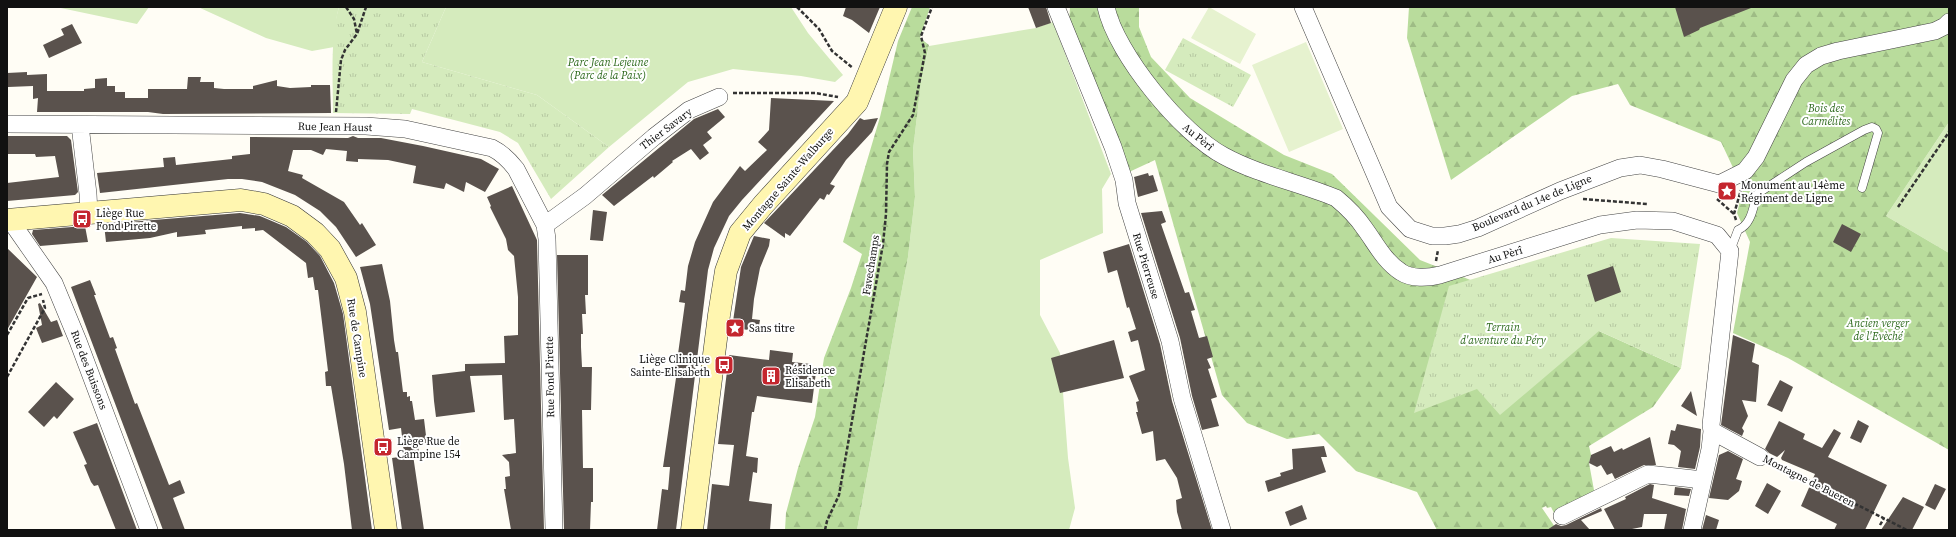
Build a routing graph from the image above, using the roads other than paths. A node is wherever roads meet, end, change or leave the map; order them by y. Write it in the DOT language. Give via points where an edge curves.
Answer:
graph roads {
  1 [pos="896,7"];
  2 [pos="1056,7"];
  3 [pos="1106,7"];
  4 [pos="1303,7"];
  5 [pos="1949,22"];
  6 [pos="719,97"];
  7 [pos="7,124"];
  8 [pos="80,125"];
  9 [pos="1862,188"];
  10 [pos="89,214"];
  11 [pos="9,220"];
  12 [pos="545,225"];
  13 [pos="1730,251"];
  14 [pos="1712,431"];
  15 [pos="1760,456"];
  16 [pos="1703,480"];
  17 [pos="1562,516"];
  18 [pos="149,530"];
  19 [pos="386,530"];
  20 [pos="554,530"];
  21 [pos="692,530"];
  22 [pos="1222,530"];
  23 [pos="1692,530"];
  1 -- 21 [label="street, Montagne Sainte-Walburge" via="857,102 740,233 726,271"];
  2 -- 22 [label="street, Rue Pierreuse" via="1124,180 1127,203 1170,341 1182,398"];
  3 -- 13 [label="street, Au Pèrî" via="1112,28 1126,53 1191,133 1235,161 1336,198 1350,209 1390,263 1410,276 1440,275 1600,225 1618,222 1673,221 1717,235"];
  4 -- 5 [label="street, Boulevard du 14e de Ligne" via="1390,207 1410,229 1432,236 1459,234 1478,228 1560,191 1620,168 1640,165 1726,182 1745,171 1756,157 1794,80 1806,65 1821,56 1838,51 1935,32"];
  6 -- 12 [label="street, Thier Savary" via="690,110 585,196"];
  7 -- 8 [label="street, Rue Jean Haust"];
  8 -- 10 [label="street"];
  8 -- 12 [label="street, Rue Jean Haust" via="334,126 405,129 492,148 510,160"];
  9 -- 13 [label="lane" via="1878,133 1872,127 1806,162 1757,194 1750,221 1738,230"];
  10 -- 11 [label="street, Rue de Campine"];
  10 -- 19 [label="street, Rue de Campine" via="241,200 280,209 315,233 330,249 339,264 346,278 355,312"];
  11 -- 18 [label="street, Rue des Buissons" via="54,283"];
  12 -- 20 [label="street, Rue Fond Pirette"];
  13 -- 14 [label="street" via="1710,425"];
  14 -- 15 [label="street, Montagne de Bueren"];
  14 -- 16 [label="street"];
  16 -- 17 [label="street" via="1648,474"];
  16 -- 23 [label="street"];
}
